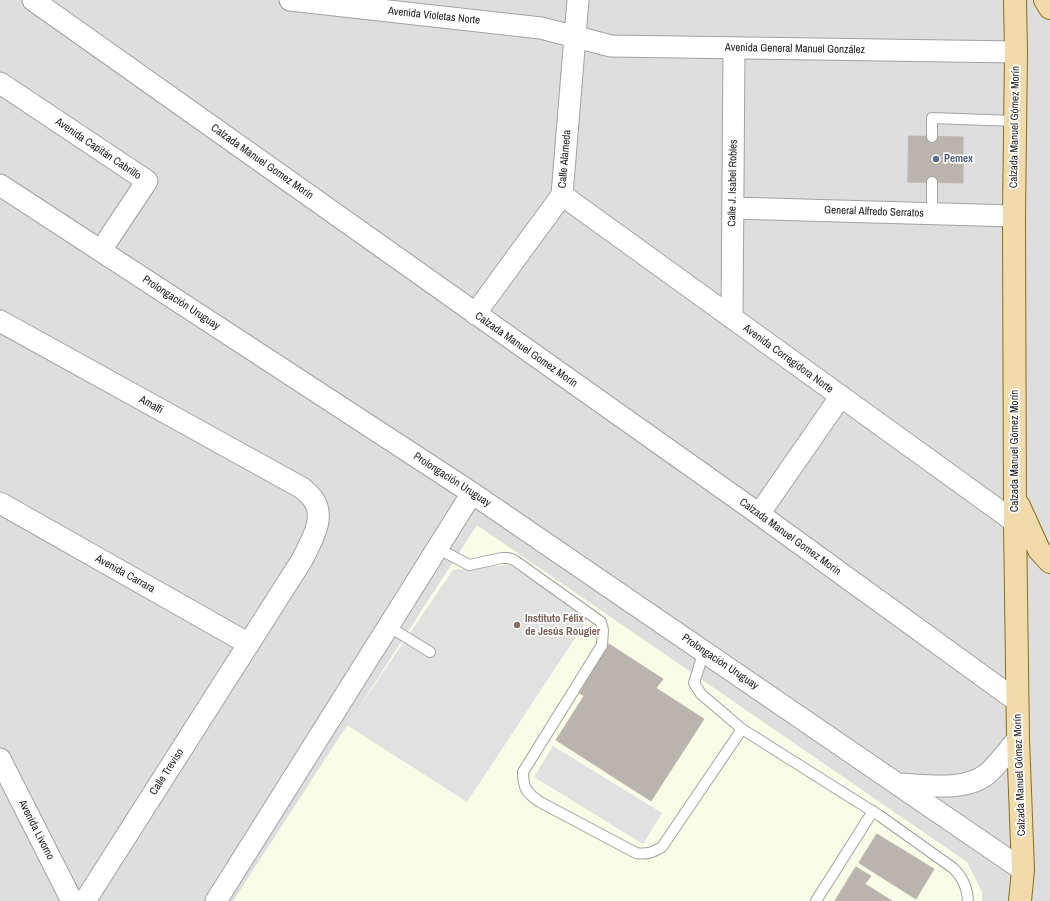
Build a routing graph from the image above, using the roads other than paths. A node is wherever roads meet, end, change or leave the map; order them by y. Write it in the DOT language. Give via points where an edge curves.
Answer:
graph roads {
  1 [pos="33,0"];
  2 [pos="290,0"];
  3 [pos="578,0"];
  4 [pos="1015,0"];
  5 [pos="1045,0"];
  6 [pos="1050,8"];
  7 [pos="576,38"];
  8 [pos="734,48"];
  9 [pos="1016,52"];
  10 [pos="0,83"];
  11 [pos="1015,121"];
  12 [pos="932,136"];
  13 [pos="932,182"];
  14 [pos="0,185"];
  15 [pos="562,195"];
  16 [pos="733,208"];
  17 [pos="932,214"];
  18 [pos="1014,216"];
  19 [pos="100,250"];
  20 [pos="475,314"];
  21 [pos="732,318"];
  22 [pos="0,322"];
  23 [pos="841,396"];
  24 [pos="472,492"];
  25 [pos="1015,496"];
  26 [pos="0,503"];
  27 [pos="759,514"];
  28 [pos="1015,522"];
  29 [pos="437,548"];
  30 [pos="1050,562"];
  31 [pos="388,626"];
  32 [pos="249,644"];
  33 [pos="704,651"];
  34 [pos="430,652"];
  35 [pos="1017,701"];
  36 [pos="742,729"];
  37 [pos="1018,739"];
  38 [pos="0,759"];
  39 [pos="899,784"];
  40 [pos="873,811"];
  41 [pos="1023,870"];
  42 [pos="72,901"];
  43 [pos="85,901"];
  44 [pos="216,901"];
  45 [pos="816,901"];
  46 [pos="968,901"];
  47 [pos="1020,901"];
  1 -- 20 [label="street, Calzada Manuel Gomez Morín"];
  2 -- 7 [label="street, Avenida Violetas Norte" via="541,28"];
  3 -- 7 [label="street, Calle Alameda"];
  4 -- 9 [label="main road, Calzada Manuel Gómez Morín"];
  5 -- 6 [label="main road"];
  7 -- 8 [label="street, Avenida General Manuel González" via="611,46"];
  7 -- 15 [label="street, Calle Alameda"];
  8 -- 9 [label="street, Avenida General Manuel González"];
  8 -- 16 [label="street, Calle J. Isabel Robles"];
  9 -- 11 [label="main road, Calzada Manuel Gómez Morín"];
  10 -- 19 [label="street, Avenida Capitán Cabrillo" via="147,181"];
  11 -- 12 [label="lane" via="932,118"];
  11 -- 18 [label="main road, Calzada Manuel Gómez Morín"];
  13 -- 17 [label="lane"];
  14 -- 19 [label="street, Prolongación Uruguay"];
  15 -- 20 [label="street, Calle Alameda"];
  15 -- 21 [label="street, Avenida Corregidora Norte"];
  16 -- 17 [label="street, General Alfredo Serratos"];
  16 -- 21 [label="street, Calle J. Isabel Robles"];
  17 -- 18 [label="street, General Alfredo Serratos"];
  18 -- 25 [label="main road, Calzada Manuel Gómez Morín"];
  19 -- 24 [label="street, Prolongación Uruguay"];
  20 -- 27 [label="street, Calzada Manuel Gomez Morín"];
  21 -- 23 [label="street, Avenida Corregidora Norte"];
  22 -- 32 [label="street, Amalfi" via="302,488 314,499 319,518 302,560"];
  23 -- 27 [label="street"];
  23 -- 28 [label="street, Avenida Corregidora Norte"];
  24 -- 29 [label="street"];
  24 -- 33 [label="street, Prolongación Uruguay"];
  25 -- 28 [label="main road, Calzada Manuel Gómez Morín"];
  25 -- 30 [label="main road" via="1033,541"];
  26 -- 32 [label="street, Avenida Carrara"];
  27 -- 35 [label="street, Calzada Manuel Gomez Morín"];
  28 -- 35 [label="main road, Calzada Manuel Gómez Morín"];
  29 -- 31 [label="street"];
  29 -- 36 [label="lane" via="469,565 502,558 514,560 601,622 602,645 523,772 525,789 540,802 636,853 650,853 662,847"];
  31 -- 34 [label="lane"];
  31 -- 44 [label="street"];
  32 -- 43 [label="street, Calle Treviso"];
  33 -- 36 [label="lane" via="694,683 701,694"];
  33 -- 39 [label="street, Prolongación Uruguay"];
  35 -- 37 [label="main road, Calzada Manuel Gómez Morín"];
  36 -- 40 [label="lane"];
  37 -- 39 [label="street" via="987,774 968,784"];
  37 -- 41 [label="main road, Calzada Manuel Gómez Morín"];
  38 -- 42 [label="street, Avenida Livorno"];
  39 -- 41 [label="street, Prolongación Uruguay"];
  40 -- 45 [label="lane"];
  40 -- 46 [label="lane" via="953,868 966,886"];
  41 -- 47 [label="main road, Calzada Manuel Gómez Morín"];
}
